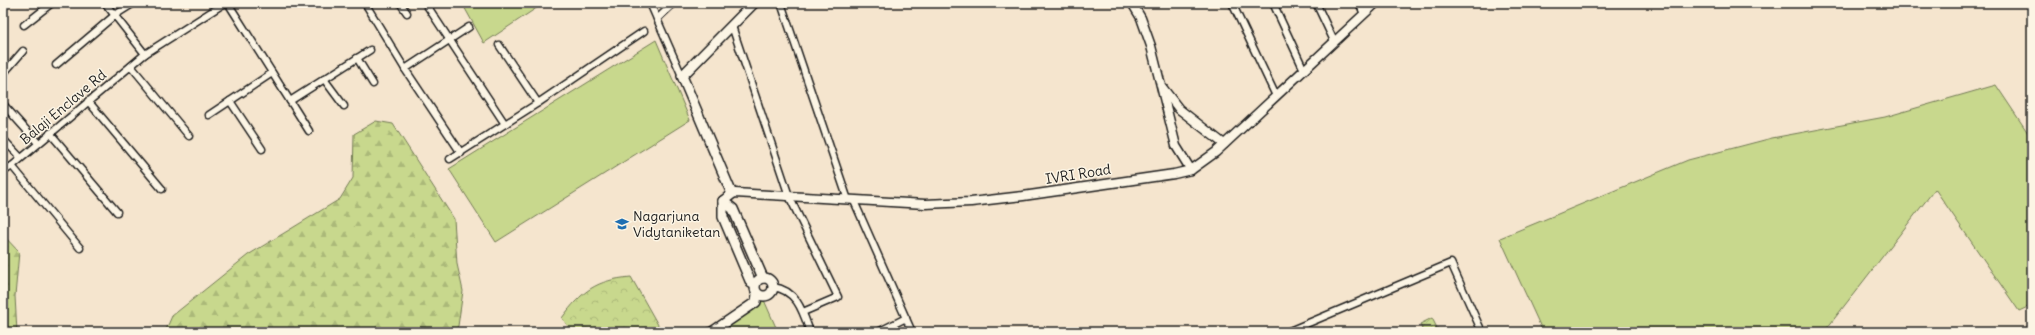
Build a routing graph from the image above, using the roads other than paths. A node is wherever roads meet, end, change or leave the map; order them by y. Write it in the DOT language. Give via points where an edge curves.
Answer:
graph roads {
  1 [pos="52,3"];
  2 [pos="105,3"];
  3 [pos="134,3"];
  4 [pos="224,3"];
  5 [pos="228,3"];
  6 [pos="365,3"];
  7 [pos="400,3"];
  8 [pos="650,3"];
  9 [pos="674,3"];
  10 [pos="754,3"];
  11 [pos="781,3"];
  12 [pos="1132,3"];
  13 [pos="1232,3"];
  14 [pos="1273,3"];
  15 [pos="1316,3"];
  16 [pos="1359,3"];
  17 [pos="1376,3"];
  18 [pos="426,4"];
  19 [pos="406,13"];
  20 [pos="1364,14"];
  21 [pos="115,15"];
  22 [pos="657,20"];
  23 [pos="24,25"];
  24 [pos="732,26"];
  25 [pos="469,27"];
  26 [pos="644,31"];
  27 [pos="449,41"];
  28 [pos="1334,41"];
  29 [pos="499,45"];
  30 [pos="22,50"];
  31 [pos="370,50"];
  32 [pos="145,54"];
  33 [pos="357,58"];
  34 [pos="56,65"];
  35 [pos="131,66"];
  36 [pos="405,68"];
  37 [pos="1304,70"];
  38 [pos="272,73"];
  39 [pos="3,74"];
  40 [pos="682,76"];
  41 [pos="324,78"];
  42 [pos="373,84"];
  43 [pos="1161,85"];
  44 [pos="1276,96"];
  45 [pos="290,100"];
  46 [pos="88,101"];
  47 [pos="230,101"];
  48 [pos="538,102"];
  49 [pos="3,104"];
  50 [pos="344,106"];
  51 [pos="1181,110"];
  52 [pos="209,114"];
  53 [pos="1169,119"];
  54 [pos="505,124"];
  55 [pos="309,131"];
  56 [pos="50,133"];
  57 [pos="189,136"];
  58 [pos="3,139"];
  59 [pos="38,144"];
  60 [pos="1224,144"];
  61 [pos="262,150"];
  62 [pos="461,152"];
  63 [pos="21,158"];
  64 [pos="450,159"];
  65 [pos="12,166"];
  66 [pos="1191,170"];
  67 [pos="3,172"];
  68 [pos="162,189"];
  69 [pos="732,194"];
  70 [pos="789,196"];
  71 [pos="851,200"];
  72 [pos="723,201"];
  73 [pos="117,212"];
  74 [pos="80,248"];
  75 [pos="763,278"];
  76 [pos="773,287"];
  77 [pos="756,289"];
  78 [pos="803,312"];
  79 [pos="906,318"];
  80 [pos="712,332"];
  81 [pos="810,332"];
  82 [pos="878,332"];
  83 [pos="912,332"];
  84 [pos="1287,332"];
  85 [pos="1482,332"];
  1 -- 23 [label="street"];
  2 -- 21 [label="street"];
  3 -- 21 [label="street"];
  4 -- 32 [label="street, Balaji Enclave Rd"];
  5 -- 38 [label="street"];
  6 -- 36 [label="street"];
  7 -- 19 [label="street"];
  8 -- 22 [label="street"];
  9 -- 22 [label="street"];
  10 -- 24 [label="main road"];
  11 -- 71 [label="street"];
  12 -- 43 [label="street" via="1151,46"];
  13 -- 44 [label="street"];
  14 -- 37 [label="street"];
  15 -- 28 [label="street"];
  16 -- 20 [label="street"];
  17 -- 20 [label="street, IVRI Road"];
  18 -- 27 [label="street"];
  20 -- 28 [label="street, IVRI Road"];
  21 -- 32 [label="street"];
  21 -- 34 [label="street"];
  22 -- 40 [label="street"];
  24 -- 40 [label="main road"];
  24 -- 70 [label="street"];
  25 -- 27 [label="street"];
  26 -- 48 [label="street"];
  27 -- 36 [label="street"];
  27 -- 54 [label="street"];
  28 -- 37 [label="street, IVRI Road"];
  29 -- 48 [label="street"];
  30 -- 39 [label="street"];
  31 -- 33 [label="street"];
  32 -- 35 [label="street, Balaji Enclave Rd"];
  33 -- 41 [label="street"];
  33 -- 42 [label="street"];
  35 -- 46 [label="street, Balaji Enclave Rd"];
  35 -- 57 [label="street"];
  36 -- 62 [label="street"];
  37 -- 44 [label="street, IVRI Road"];
  38 -- 45 [label="street"];
  38 -- 47 [label="street"];
  40 -- 69 [label="main road"];
  41 -- 45 [label="street"];
  41 -- 50 [label="street"];
  43 -- 51 [label="street"];
  43 -- 53 [label="street"];
  44 -- 60 [label="street, IVRI Road"];
  45 -- 55 [label="street"];
  46 -- 56 [label="street, Balaji Enclave Rd"];
  46 -- 68 [label="street"];
  47 -- 52 [label="street"];
  47 -- 61 [label="street"];
  48 -- 54 [label="street"];
  49 -- 59 [label="street"];
  51 -- 53 [label="street"];
  51 -- 60 [label="street"];
  53 -- 66 [label="street" via="1176,146"];
  54 -- 62 [label="street"];
  56 -- 59 [label="street, Balaji Enclave Rd"];
  56 -- 73 [label="street"];
  58 -- 63 [label="street"];
  59 -- 63 [label="street, Balaji Enclave Rd"];
  60 -- 66 [label="street, IVRI Road" via="1202,164"];
  62 -- 64 [label="street"];
  63 -- 65 [label="street, Balaji Enclave Rd"];
  65 -- 67 [label="street, Balaji Enclave Rd"];
  65 -- 74 [label="street"];
  66 -- 71 [label="street, IVRI Road" via="971,202 925,204"];
  69 -- 70 [label="street, IVRI Road"];
  69 -- 72 [label="main road"];
  70 -- 71 [label="street, IVRI Road"];
  70 -- 78 [label="street" via="838,298"];
  71 -- 79 [label="street"];
  72 -- 75 [label="main road" via="733,209"];
  72 -- 77 [label="main road" via="723,217 751,283"];
  75 -- 76 [label="main road" via="771,281"];
  75 -- 77 [label="main road" via="757,281"];
  76 -- 77 [label="main road" via="772,292 766,296"];
  76 -- 78 [label="street" via="790,292"];
  77 -- 80 [label="main road" via="756,302"];
  78 -- 81 [label="street"];
  79 -- 82 [label="street"];
  79 -- 83 [label="street"];
  84 -- 85 [label="street" via="1451,263"];
}
